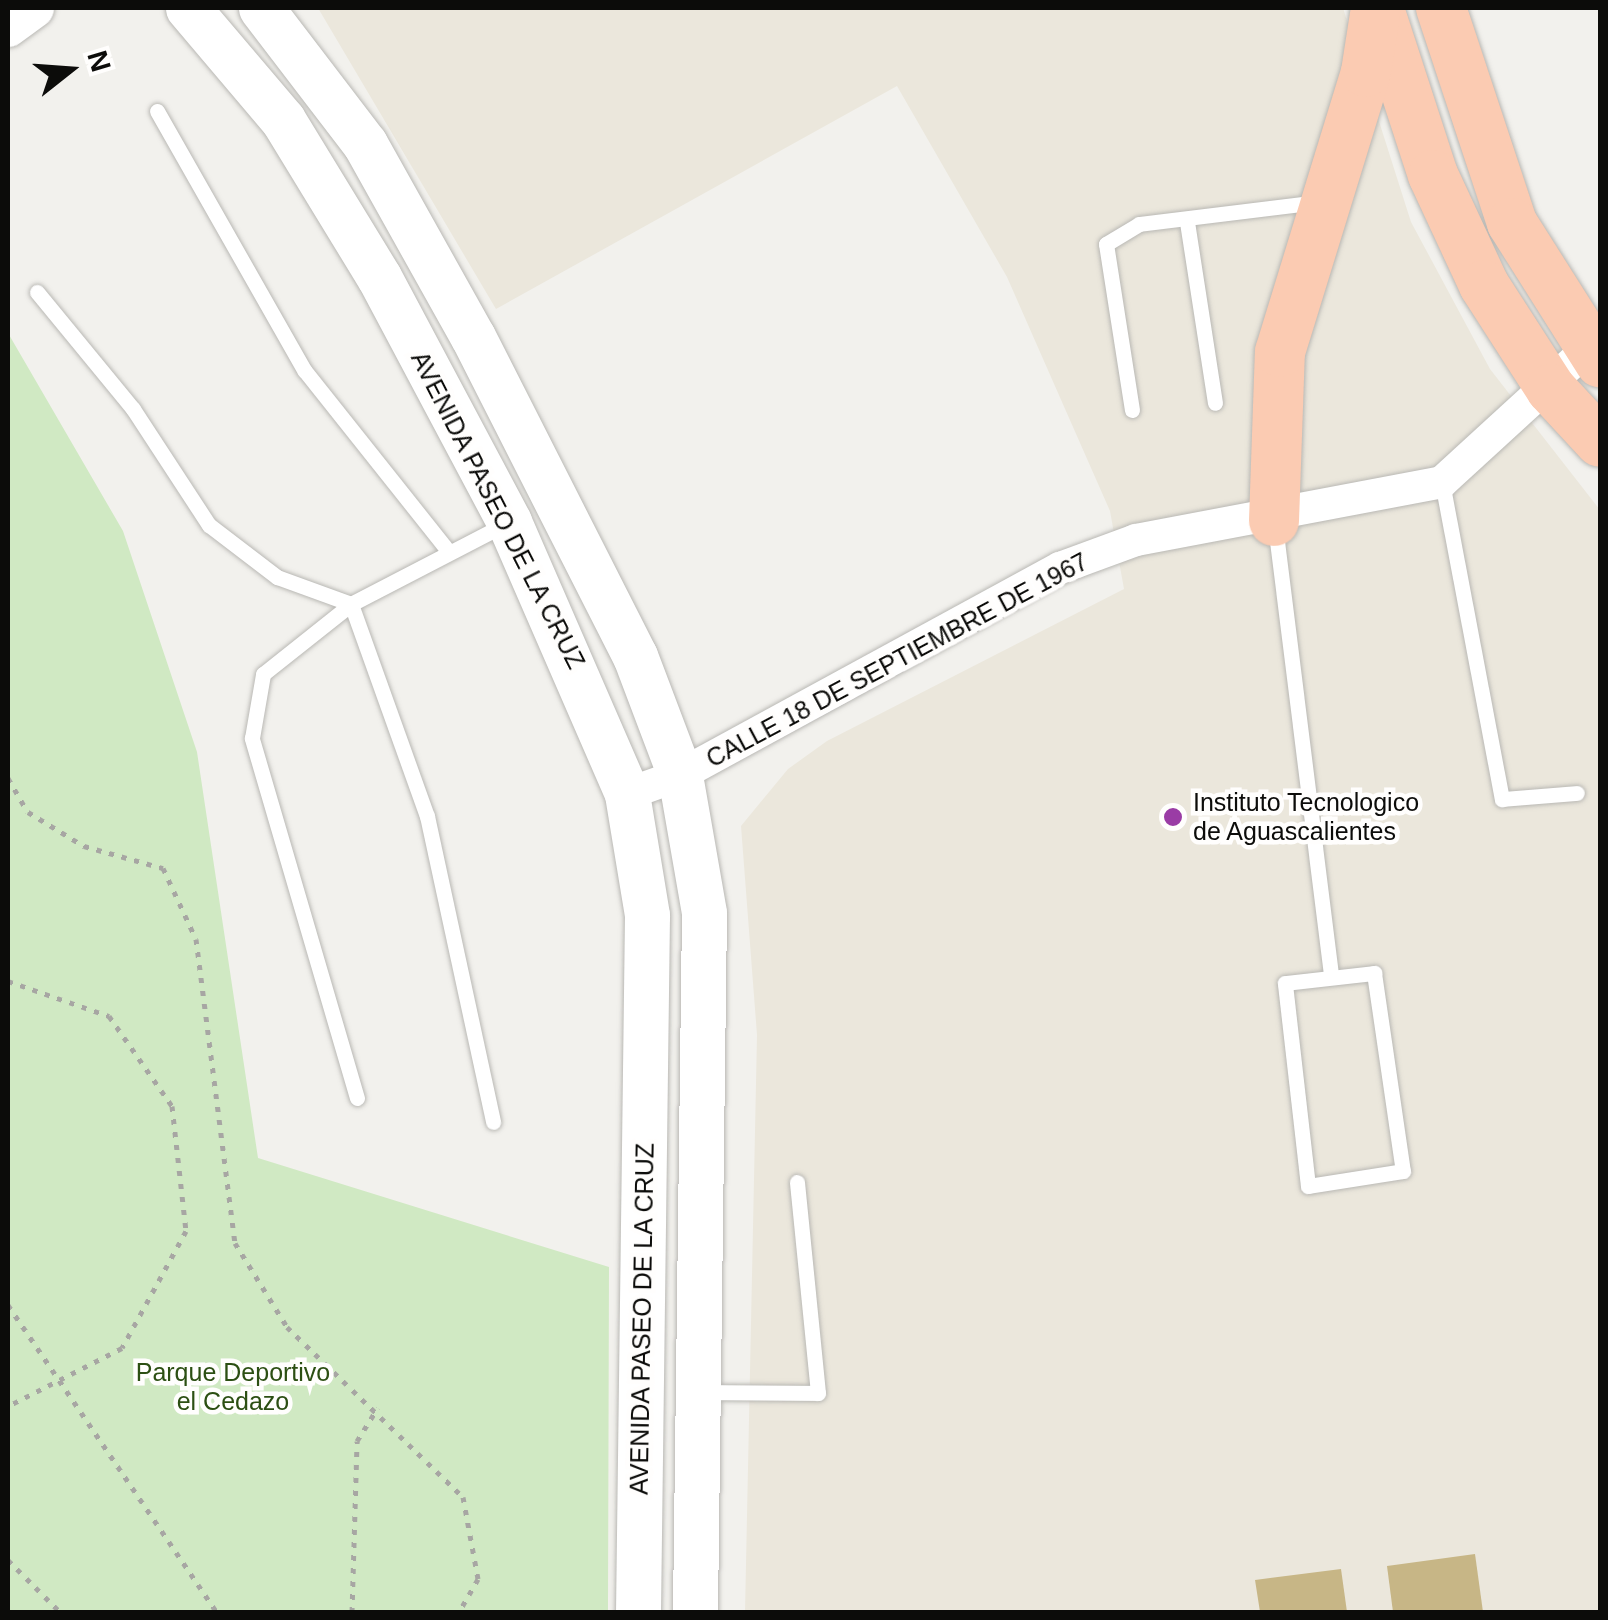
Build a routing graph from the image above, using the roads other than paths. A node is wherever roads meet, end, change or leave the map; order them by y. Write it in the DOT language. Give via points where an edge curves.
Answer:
graph roads {
  1 [pos="34,8"];
  2 [pos="188,8"];
  3 [pos="261,8"];
  4 [pos="1377,8"];
  5 [pos="1441,8"];
  6 [pos="8,27"];
  7 [pos="157,111"];
  8 [pos="1326,201"];
  9 [pos="1187,222"];
  10 [pos="36,292"];
  11 [pos="1594,355"];
  12 [pos="1551,389"];
  13 [pos="1215,404"];
  14 [pos="1132,410"];
  15 [pos="1600,442"];
  16 [pos="1442,482"];
  17 [pos="1274,521"];
  18 [pos="510,522"];
  19 [pos="448,552"];
  20 [pos="351,604"];
  21 [pos="680,776"];
  22 [pos="1577,793"];
  23 [pos="627,794"];
  24 [pos="1331,977"];
  25 [pos="357,1098"];
  26 [pos="493,1122"];
  27 [pos="797,1182"];
  28 [pos="698,1392"];
  29 [pos="638,1612"];
  30 [pos="695,1612"];
  1 -- 6 [label="street"];
  2 -- 18 [label="main road, AVENIDA PASEO DE LA CRUZ" via="283,120"];
  3 -- 21 [label="main road" via="365,144 473,338 635,656"];
  4 -- 8 [label="main road"];
  4 -- 12 [label="main road" via="1448,206 1484,285"];
  5 -- 11 [label="main road" via="1512,223"];
  7 -- 19 [label="lane" via="305,371"];
  8 -- 9 [label="lane"];
  8 -- 17 [label="main road" via="1280,352"];
  9 -- 13 [label="lane"];
  9 -- 14 [label="lane" via="1139,224 1106,244"];
  10 -- 20 [label="lane" via="133,408 209,525 277,576"];
  11 -- 12 [label="street, CALLE 18 DE SEPTIEMBRE DE 1967"];
  12 -- 15 [label="main road"];
  12 -- 16 [label="street, CALLE 18 DE SEPTIEMBRE DE 1967"];
  16 -- 17 [label="street, CALLE 18 DE SEPTIEMBRE DE 1967"];
  16 -- 22 [label="lane" via="1502,799"];
  17 -- 21 [label="street, CALLE 18 DE SEPTIEMBRE DE 1967" via="1136,540 1060,568"];
  17 -- 24 [label="lane"];
  18 -- 19 [label="lane"];
  18 -- 23 [label="main road, AVENIDA PASEO DE LA CRUZ"];
  19 -- 20 [label="lane"];
  20 -- 25 [label="lane" via="263,674 252,738"];
  20 -- 26 [label="lane" via="427,816"];
  21 -- 23 [label="street, CALLE 18 DE SEPTIEMBRE DE 1967"];
  21 -- 28 [label="main road" via="704,913"];
  23 -- 29 [label="main road, AVENIDA PASEO DE LA CRUZ" via="648,915"];
  24 -- 24 [label="lane" via="1285,983 1308,1186 1403,1171 1374,973"];
  27 -- 28 [label="lane" via="818,1393"];
  28 -- 30 [label="main road"];
}
